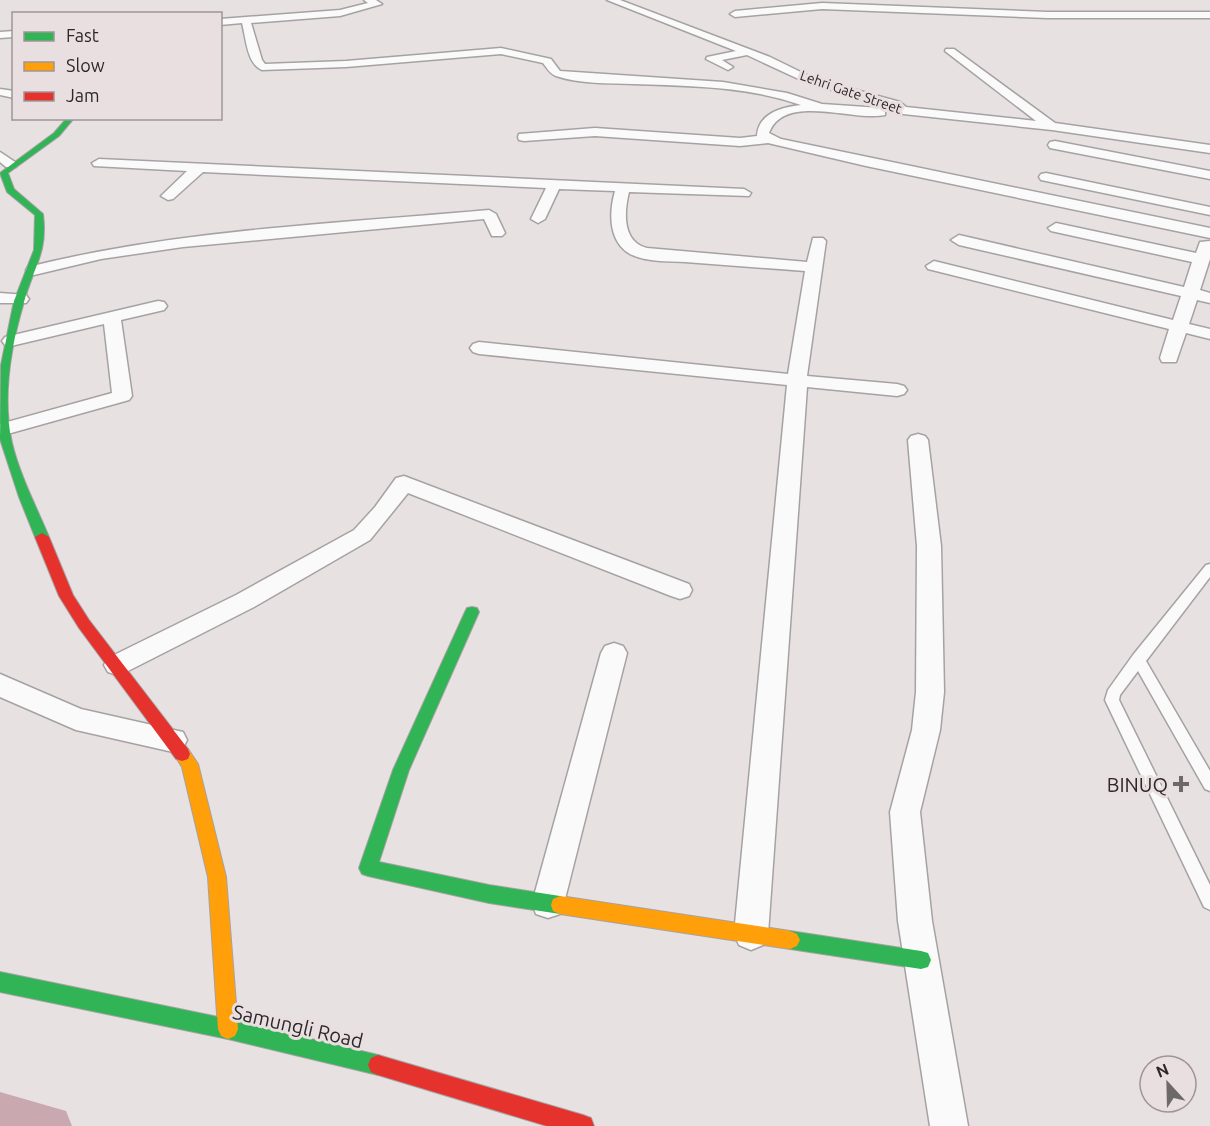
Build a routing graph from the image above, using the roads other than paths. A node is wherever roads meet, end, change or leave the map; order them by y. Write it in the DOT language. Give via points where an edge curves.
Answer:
graph roads {
  1 [pos="369,0"];
  2 [pos="612,0"];
  3 [pos="779,0"];
  4 [pos="836,0"];
  5 [pos="863,0"];
  6 [pos="967,0"];
  7 [pos="739,3"];
  8 [pos="728,4"];
  9 [pos="1022,5"];
  10 [pos="1128,5"];
  11 [pos="1188,5"];
  12 [pos="845,6"];
  13 [pos="872,7"];
  14 [pos="791,8"];
  15 [pos="1044,10"];
  16 [pos="989,12"];
  17 [pos="735,14"];
  18 [pos="1110,15"];
  19 [pos="1141,15"];
  20 [pos="1208,16"];
  21 [pos="246,21"];
  22 [pos="222,22"];
  23 [pos="1129,26"];
  24 [pos="950,51"];
  25 [pos="748,52"];
  26 [pos="703,65"];
  27 [pos="818,107"];
  28 [pos="903,110"];
  29 [pos="70,120"];
  30 [pos="1052,126"];
  31 [pos="524,137"];
  32 [pos="768,139"];
  33 [pos="1166,142"];
  34 [pos="1055,145"];
  35 [pos="1210,149"];
  36 [pos="99,163"];
  37 [pos="1155,164"];
  38 [pos="4,168"];
  39 [pos="199,168"];
  40 [pos="1210,175"];
  41 [pos="1046,177"];
  42 [pos="554,185"];
  43 [pos="622,189"];
  44 [pos="744,193"];
  45 [pos="168,196"];
  46 [pos="1140,197"];
  47 [pos="1072,206"];
  48 [pos="1210,211"];
  49 [pos="1131,216"];
  50 [pos="538,219"];
  51 [pos="1056,228"];
  52 [pos="497,233"];
  53 [pos="1210,233"];
  54 [pos="959,240"];
  55 [pos="818,241"];
  56 [pos="1035,258"];
  57 [pos="1202,259"];
  58 [pos="934,266"];
  59 [pos="814,267"];
  60 [pos="34,270"];
  61 [pos="1191,293"];
  62 [pos="0,298"];
  63 [pos="1210,298"];
  64 [pos="20,299"];
  65 [pos="158,306"];
  66 [pos="112,317"];
  67 [pos="1179,327"];
  68 [pos="1210,334"];
  69 [pos="11,341"];
  70 [pos="479,348"];
  71 [pos="1169,358"];
  72 [pos="797,380"];
  73 [pos="897,390"];
  74 [pos="4,429"];
  75 [pos="918,440"];
  76 [pos="1210,568"];
  77 [pos="680,590"];
  78 [pos="472,612"];
  79 [pos="614,653"];
  80 [pos="1138,659"];
  81 [pos="117,665"];
  82 [pos="0,685"];
  83 [pos="173,740"];
  84 [pos="1210,785"];
  85 [pos="1210,902"];
  86 [pos="548,903"];
  87 [pos="751,934"];
  88 [pos="921,960"];
  89 [pos="0,981"];
  90 [pos="228,1029"];
  91 [pos="583,1126"];
  92 [pos="949,1126"];
  1 -- 21 [label="street" via="377,4 340,13"];
  2 -- 25 [label="street, Lehri Gate Street"];
  3 -- 14 [label="street"];
  4 -- 12 [label="street"];
  5 -- 13 [label="street"];
  6 -- 16 [label="street"];
  7 -- 8 [label="street"];
  9 -- 15 [label="street"];
  10 -- 19 [label="street"];
  11 -- 20 [label="street"];
  12 -- 13 [label="street"];
  12 -- 14 [label="street"];
  13 -- 16 [label="street"];
  14 -- 17 [label="street"];
  15 -- 16 [label="street"];
  15 -- 18 [label="street" via="1062,20"];
  18 -- 19 [label="street"];
  18 -- 23 [label="street"];
  19 -- 20 [label="street"];
  21 -- 22 [label="street"];
  21 -- 27 [label="street" via="262,67 508,51 547,62 560,74 739,87 783,94"];
  24 -- 30 [label="street"];
  25 -- 26 [label="street" via="711,59 723,65"];
  25 -- 28 [label="street, Lehri Gate Street" via="808,80"];
  27 -- 28 [label="street"];
  27 -- 32 [label="street" via="775,115 762,129 762,135"];
  28 -- 30 [label="street, Lehri Gate Street"];
  29 -- 38 [label="street" via="60,134"];
  30 -- 33 [label="street, Lehri Gate Street"];
  31 -- 32 [label="street" via="595,132 740,142"];
  32 -- 47 [label="street"];
  33 -- 35 [label="street, Lehri Gate Street"];
  33 -- 37 [label="street"];
  34 -- 37 [label="street"];
  36 -- 39 [label="street"];
  37 -- 40 [label="street"];
  37 -- 46 [label="street"];
  38 -- 60 [label="street" via="10,190 39,214 42,231"];
  39 -- 42 [label="street"];
  39 -- 45 [label="street"];
  41 -- 46 [label="street"];
  42 -- 43 [label="street"];
  42 -- 50 [label="street"];
  43 -- 44 [label="street"];
  43 -- 59 [label="street" via="617,219 635,250"];
  46 -- 48 [label="street"];
  46 -- 49 [label="street"];
  47 -- 49 [label="street"];
  47 -- 51 [label="street"];
  49 -- 53 [label="street"];
  51 -- 56 [label="street"];
  51 -- 57 [label="street"];
  52 -- 60 [label="street" via="490,215 477,215 183,242 101,254"];
  53 -- 57 [label="street"];
  54 -- 56 [label="street"];
  55 -- 59 [label="street"];
  56 -- 61 [label="street"];
  57 -- 61 [label="street"];
  58 -- 67 [label="street"];
  59 -- 72 [label="street"];
  60 -- 64 [label="street"];
  61 -- 63 [label="street"];
  61 -- 67 [label="street"];
  62 -- 64 [label="street"];
  64 -- 69 [label="street"];
  65 -- 66 [label="street"];
  66 -- 69 [label="street"];
  66 -- 74 [label="street" via="122,396"];
  67 -- 68 [label="street"];
  67 -- 71 [label="street"];
  69 -- 74 [label="street" via="3,396"];
  70 -- 72 [label="street"];
  72 -- 73 [label="street"];
  72 -- 87 [label="street"];
  74 -- 81 [label="street" via="15,470 66,596"];
  75 -- 88 [label="street" via="929,546 930,692 926,730 905,812"];
  76 -- 80 [label="lane"];
  77 -- 81 [label="street" via="404,483 362,535"];
  78 -- 86 [label="street" via="391,794 368,868"];
  79 -- 86 [label="street"];
  80 -- 84 [label="lane"];
  80 -- 85 [label="lane" via="1112,700"];
  81 -- 83 [label="street"];
  82 -- 83 [label="street" via="76,719"];
  83 -- 90 [label="street" via="190,764 217,877"];
  86 -- 87 [label="street"];
  87 -- 88 [label="street"];
  88 -- 92 [label="street"];
  89 -- 90 [label="street, Samungli Road"];
  90 -- 91 [label="street, Samungli Road" via="403,1071"];
}
